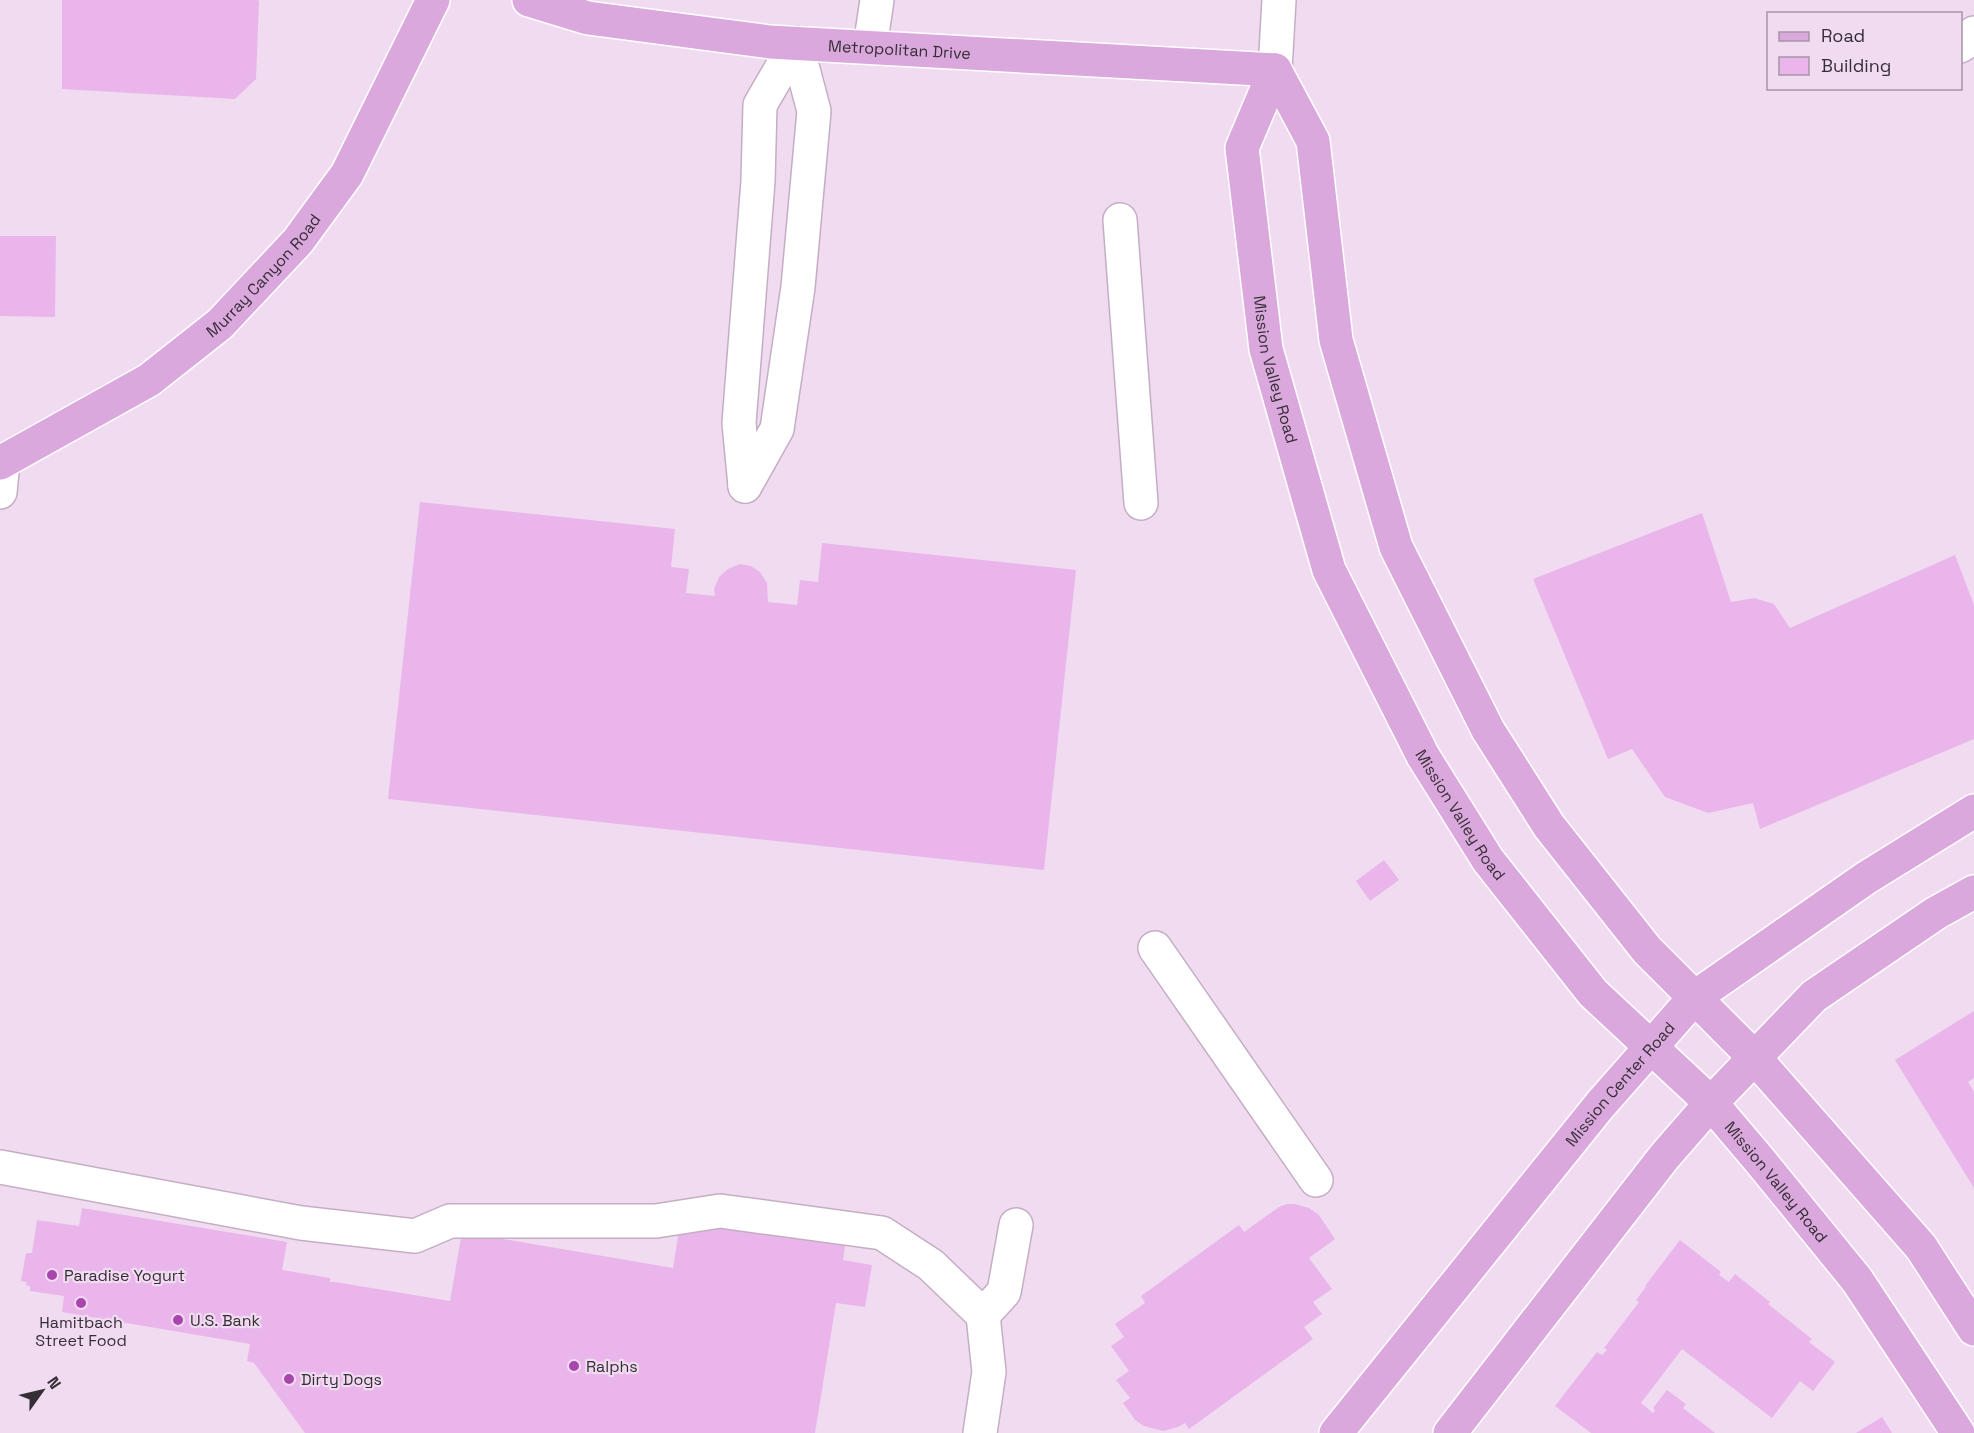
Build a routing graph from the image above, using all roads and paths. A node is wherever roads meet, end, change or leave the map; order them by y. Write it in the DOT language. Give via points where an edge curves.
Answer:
graph roads {
  1 [pos="433,0"];
  2 [pos="529,0"];
  3 [pos="877,0"];
  4 [pos="1279,0"];
  5 [pos="1974,33"];
  6 [pos="796,43"];
  7 [pos="1962,45"];
  8 [pos="870,47"];
  9 [pos="1275,70"];
  10 [pos="1120,220"];
  11 [pos="1,472"];
  12 [pos="1141,503"];
  13 [pos="1974,811"];
  14 [pos="1974,892"];
  15 [pos="1155,948"];
  16 [pos="1695,997"];
  17 [pos="1651,1047"];
  18 [pos="1755,1058"];
  19 [pos="1711,1103"];
  20 [pos="0,1167"];
  21 [pos="1316,1180"];
  22 [pos="1016,1225"];
  23 [pos="983,1316"];
  24 [pos="1974,1329"];
  25 [pos="980,1433"];
  26 [pos="1336,1433"];
  27 [pos="1450,1433"];
  28 [pos="1958,1433"];
  1 -- 11 [label="main road, Murray Canyon Road" via="347,174 298,241 220,324 149,380"];
  2 -- 6 [label="main road, Metropolitan Drive" via="588,18"];
  3 -- 8 [label="street"];
  4 -- 9 [label="street, Mission Valley Road"];
  5 -- 7 [label="street"];
  6 -- 6 [label="street" via="760,105 758,181 739,423 745,486 777,429 798,287 814,111"];
  6 -- 8 [label="main road, Metropolitan Drive"];
  8 -- 9 [label="main road, Metropolitan Drive"];
  9 -- 16 [label="main road" via="1313,141 1336,340 1396,547 1488,730 1549,826 1647,950"];
  9 -- 17 [label="main road, Mission Valley Road" via="1242,148 1266,349 1329,570 1423,756 1488,860 1593,993"];
  10 -- 12 [label="street"];
  13 -- 16 [label="main road, Mission Center Road" via="1866,878"];
  14 -- 18 [label="main road" via="1936,913 1814,996"];
  15 -- 21 [label="street"];
  16 -- 17 [label="main road, Mission Center Road"];
  16 -- 18 [label="main road"];
  17 -- 19 [label="main road, Mission Valley Road"];
  17 -- 26 [label="main road, Mission Center Road"];
  18 -- 19 [label="main road"];
  18 -- 24 [label="main road" via="1921,1247"];
  19 -- 27 [label="main road" via="1664,1157"];
  19 -- 28 [label="main road, Mission Valley Road" via="1857,1280"];
  20 -- 23 [label="street" via="302,1222 415,1236 450,1221 656,1221 720,1211 882,1233 930,1265"];
  22 -- 23 [label="street" via="1004,1292"];
  23 -- 25 [label="street" via="989,1372"];
}
